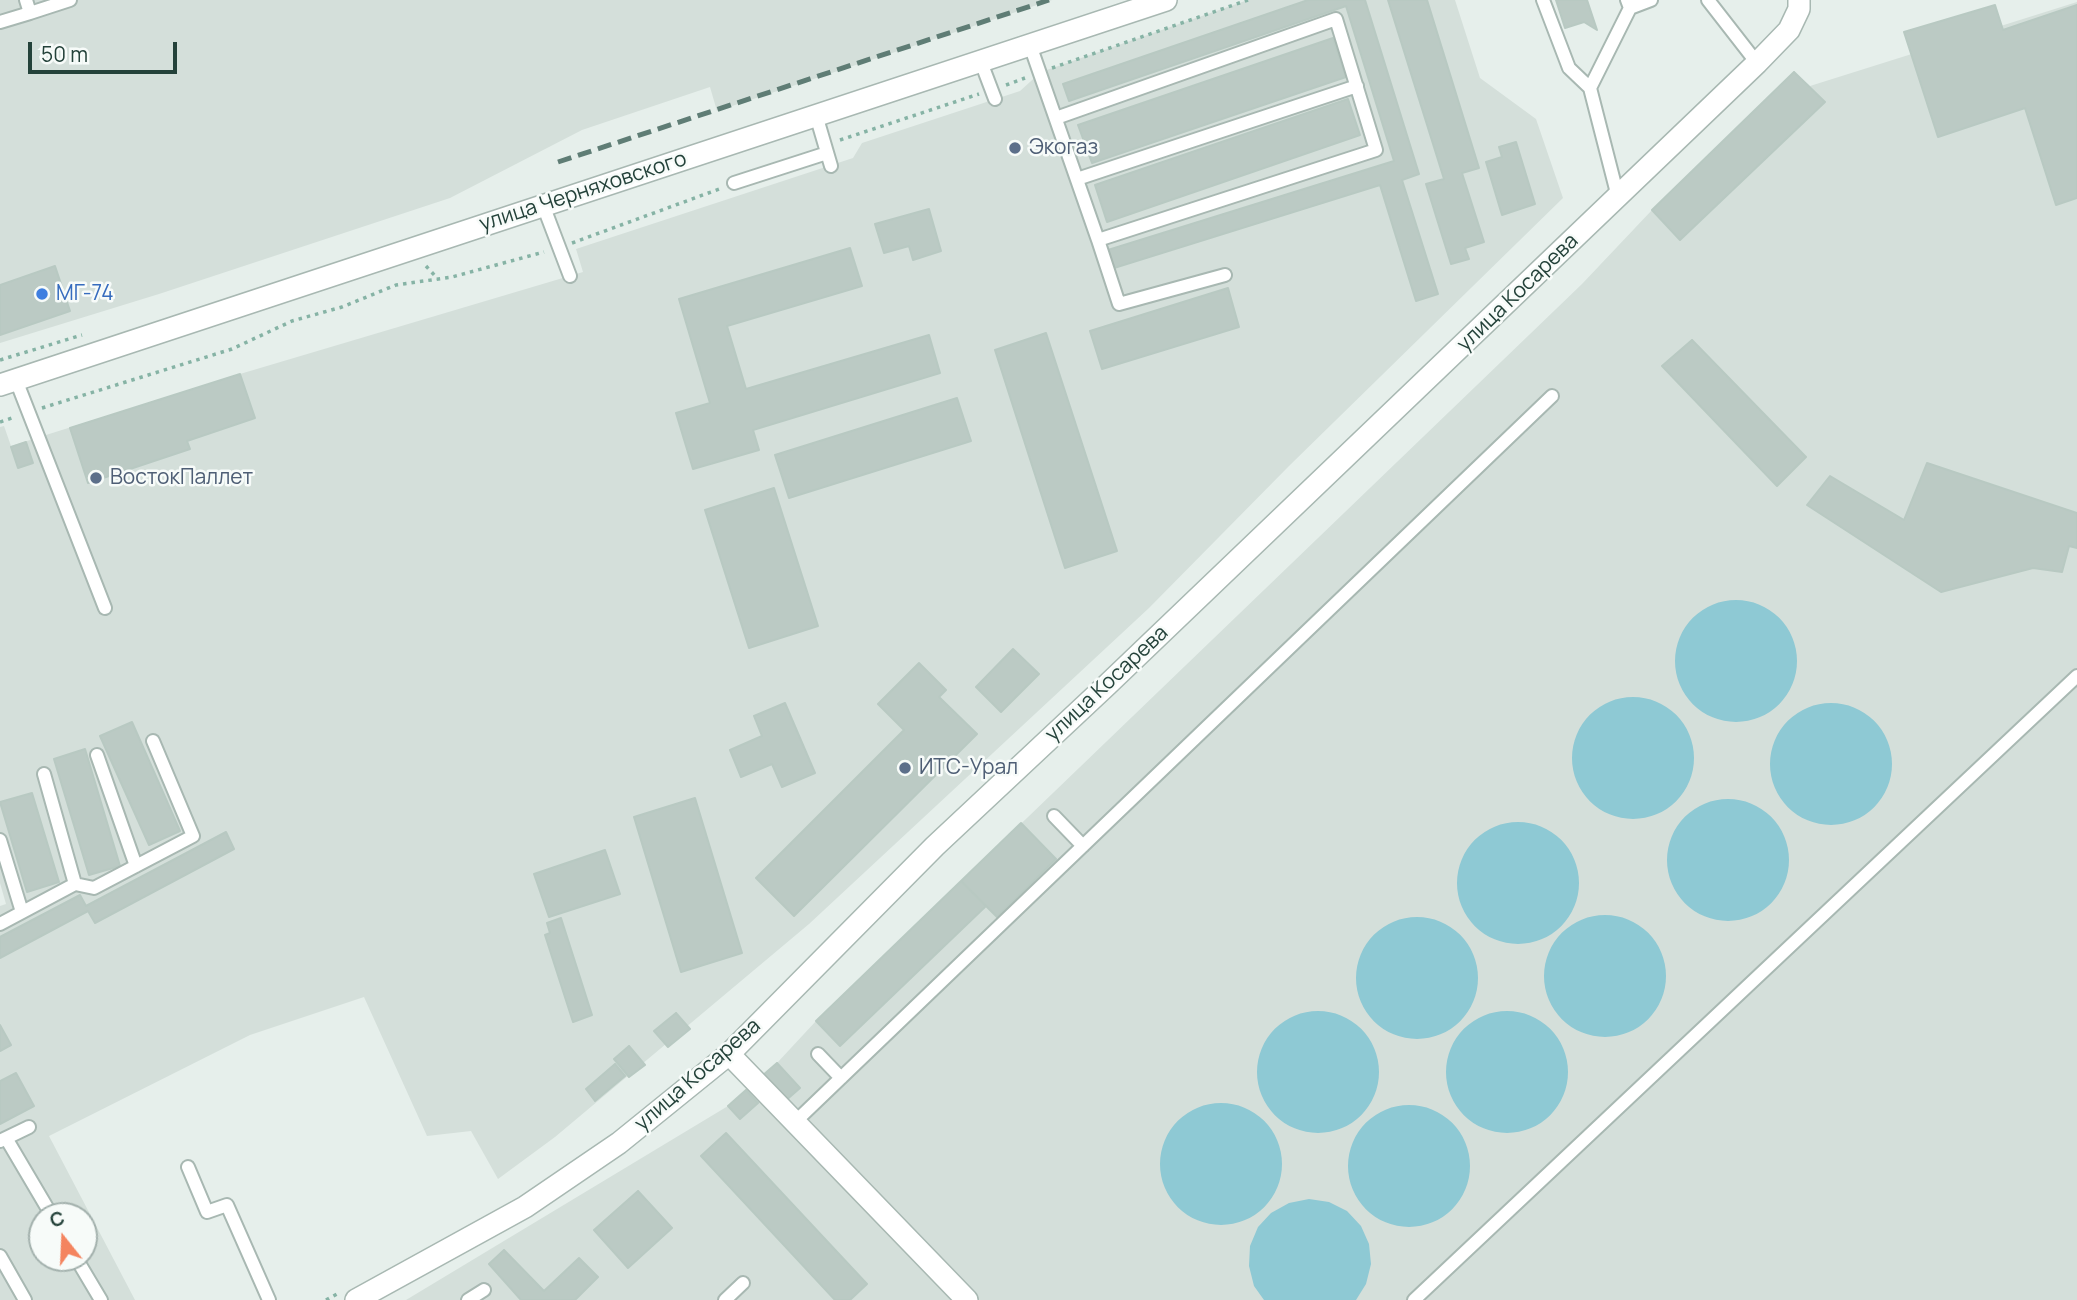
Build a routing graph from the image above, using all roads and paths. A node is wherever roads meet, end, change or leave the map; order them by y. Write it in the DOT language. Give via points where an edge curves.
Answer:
graph roads {
  1 [pos="70,0"];
  2 [pos="1166,0"];
  3 [pos="1248,0"];
  4 [pos="1543,0"];
  5 [pos="1651,0"];
  6 [pos="1708,0"];
  7 [pos="1800,0"];
  8 [pos="1628,4"];
  9 [pos="28,6"];
  10 [pos="0,22"];
  11 [pos="1031,45"];
  12 [pos="981,62"];
  13 [pos="1757,64"];
  14 [pos="1041,72"];
  15 [pos="1357,86"];
  16 [pos="1590,88"];
  17 [pos="993,95"];
  18 [pos="816,115"];
  19 [pos="1056,118"];
  20 [pos="826,149"];
  21 [pos="831,166"];
  22 [pos="1077,179"];
  23 [pos="734,183"];
  24 [pos="1618,197"];
  25 [pos="543,205"];
  26 [pos="1098,240"];
  27 [pos="559,248"];
  28 [pos="1225,275"];
  29 [pos="569,276"];
  30 [pos="8,382"];
  31 [pos="1552,396"];
  32 [pos="29,413"];
  33 [pos="0,422"];
  34 [pos="105,608"];
  35 [pos="2077,676"];
  36 [pos="153,741"];
  37 [pos="97,755"];
  38 [pos="44,774"];
  39 [pos="1054,816"];
  40 [pos="0,840"];
  41 [pos="1083,846"];
  42 [pos="136,866"];
  43 [pos="75,884"];
  44 [pos="22,912"];
  45 [pos="0,924"];
  46 [pos="729,1054"];
  47 [pos="818,1054"];
  48 [pos="841,1078"];
  49 [pos="795,1122"];
  50 [pos="29,1127"];
  51 [pos="3,1140"];
  52 [pos="188,1167"];
  53 [pos="43,1202"];
  54 [pos="0,1256"];
  55 [pos="84,1272"];
  56 [pos="743,1283"];
  57 [pos="484,1290"];
  58 [pos="25,1300"];
  59 [pos="101,1300"];
  60 [pos="269,1300"];
  61 [pos="356,1300"];
  62 [pos="468,1300"];
  63 [pos="725,1300"];
  64 [pos="967,1300"];
  65 [pos="1414,1300"];
  1 -- 9 [label="lane"];
  2 -- 11 [label="street, улица Черняховского"];
  3 -- 14 [label="path"];
  4 -- 16 [label="lane" via="1569,68"];
  5 -- 8 [label="lane"];
  6 -- 13 [label="lane"];
  7 -- 13 [label="street, улица Косарева" via="1789,30"];
  8 -- 16 [label="lane"];
  9 -- 10 [label="lane"];
  11 -- 12 [label="street, улица Черняховского"];
  11 -- 14 [label="lane"];
  12 -- 17 [label="lane"];
  12 -- 18 [label="street, улица Черняховского"];
  13 -- 24 [label="street, улица Косарева"];
  14 -- 17 [label="path"];
  14 -- 19 [label="lane"];
  15 -- 19 [label="lane" via="1336,19"];
  15 -- 22 [label="lane"];
  15 -- 26 [label="lane" via="1376,150"];
  16 -- 24 [label="lane"];
  17 -- 20 [label="path"];
  18 -- 20 [label="lane"];
  18 -- 25 [label="street, улица Черняховского"];
  19 -- 22 [label="lane"];
  20 -- 21 [label="lane"];
  20 -- 23 [label="lane"];
  22 -- 26 [label="lane"];
  23 -- 27 [label="path"];
  24 -- 46 [label="street, улица Косарева" via="935,846"];
  25 -- 27 [label="lane"];
  25 -- 30 [label="street, улица Черняховского"];
  26 -- 28 [label="lane" via="1119,304"];
  27 -- 29 [label="lane"];
  27 -- 32 [label="path" via="452,277 396,285 292,321 232,349"];
  30 -- 32 [label="lane"];
  31 -- 41 [label="lane"];
  32 -- 33 [label="path"];
  32 -- 34 [label="lane"];
  35 -- 65 [label="lane"];
  36 -- 42 [label="lane" via="193,836"];
  37 -- 42 [label="lane"];
  38 -- 43 [label="lane"];
  39 -- 41 [label="lane"];
  40 -- 44 [label="lane"];
  41 -- 48 [label="lane"];
  42 -- 43 [label="lane" via="94,888"];
  43 -- 44 [label="lane"];
  44 -- 45 [label="lane"];
  46 -- 49 [label="street"];
  46 -- 61 [label="street, улица Косарева" via="619,1143 525,1207"];
  47 -- 48 [label="lane"];
  48 -- 49 [label="lane"];
  49 -- 64 [label="street"];
  50 -- 51 [label="lane"];
  51 -- 53 [label="lane"];
  52 -- 60 [label="lane" via="208,1212 227,1205"];
  54 -- 58 [label="lane"];
  55 -- 59 [label="lane"];
  56 -- 63 [label="lane"];
  57 -- 62 [label="lane"];
}
